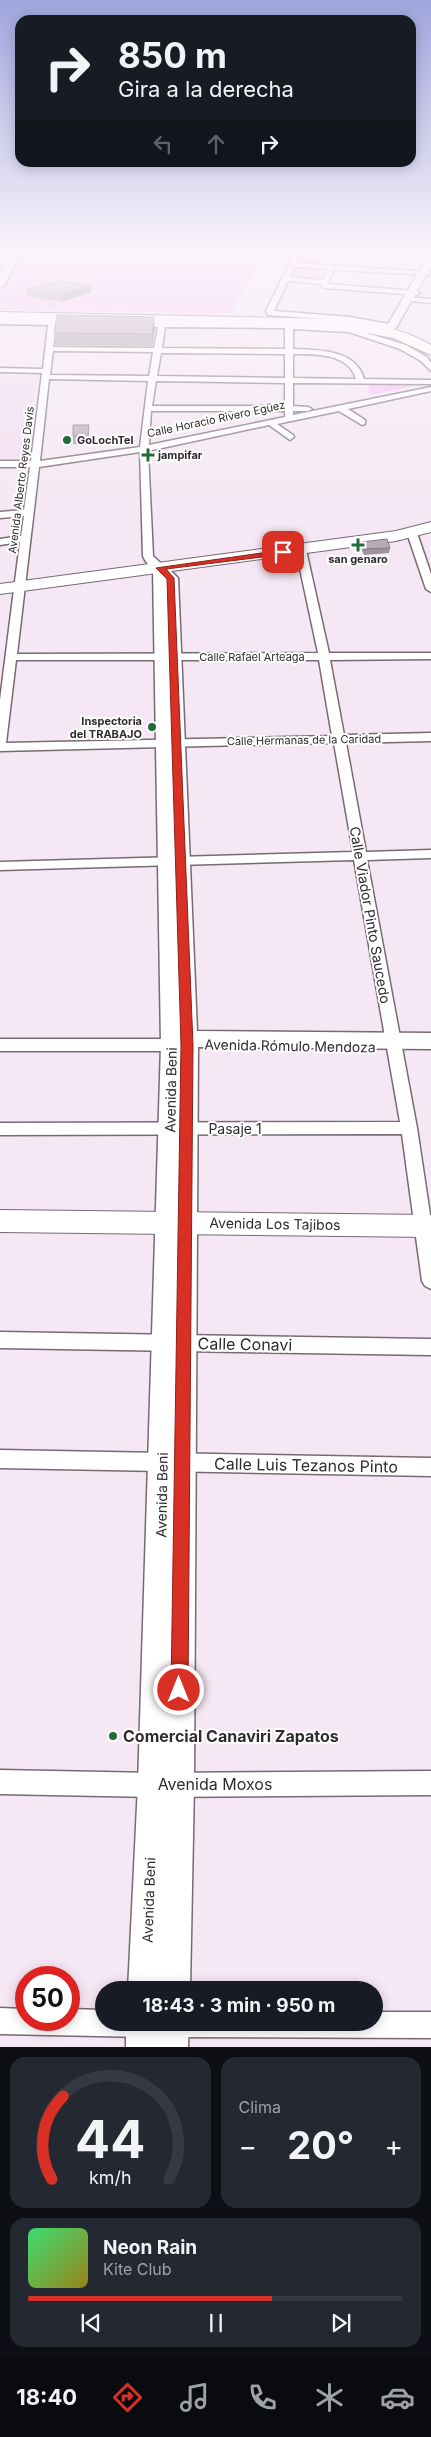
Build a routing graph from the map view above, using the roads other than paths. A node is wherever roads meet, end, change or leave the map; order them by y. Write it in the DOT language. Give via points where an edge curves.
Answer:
graph roads {
  1 [pos="400,348"];
  2 [pos="49,349"];
  3 [pos="158,350"];
  4 [pos="288,350"];
  5 [pos="431,369"];
  6 [pos="0,370"];
  7 [pos="45,374"];
  8 [pos="152,378"];
  9 [pos="287,379"];
  10 [pos="361,381"];
  11 [pos="431,382"];
  12 [pos="431,387"];
  13 [pos="147,408"];
  14 [pos="341,408"];
  15 [pos="322,410"];
  16 [pos="289,415"];
  17 [pos="362,422"];
  18 [pos="271,423"];
  19 [pos="290,437"];
  20 [pos="144,447"];
  21 [pos="0,464"];
  22 [pos="34,464"];
  23 [pos="28,513"];
  24 [pos="0,515"];
  25 [pos="431,520"];
  26 [pos="431,527"];
  27 [pos="412,533"];
  28 [pos="25,538"];
  29 [pos="0,542"];
  30 [pos="301,550"];
  31 [pos="155,564"];
  32 [pos="0,582"];
  33 [pos="21,582"];
  34 [pos="431,588"];
  35 [pos="0,589"];
  36 [pos="168,656"];
  37 [pos="431,656"];
  38 [pos="13,657"];
  39 [pos="324,657"];
  40 [pos="431,737"];
  41 [pos="338,739"];
  42 [pos="172,744"];
  43 [pos="0,747"];
  44 [pos="431,854"];
  45 [pos="359,856"];
  46 [pos="174,860"];
  47 [pos="0,866"];
  48 [pos="0,1037"];
  49 [pos="431,1041"];
  50 [pos="180,1042"];
  51 [pos="394,1044"];
  52 [pos="0,1045"];
  53 [pos="431,1048"];
  54 [pos="409,1128"];
  55 [pos="0,1129"];
  56 [pos="178,1130"];
  57 [pos="0,1220"];
  58 [pos="177,1222"];
  59 [pos="427,1226"];
  60 [pos="431,1280"];
  61 [pos="0,1340"];
  62 [pos="174,1342"];
  63 [pos="431,1347"];
  64 [pos="0,1459"];
  65 [pos="172,1463"];
  66 [pos="431,1466"];
  67 [pos="0,1782"];
  68 [pos="431,1783"];
  69 [pos="166,1784"];
  70 [pos="159,1981"];
  71 [pos="0,2021"];
  72 [pos="95,2021"];
  73 [pos="383,2024"];
  74 [pos="431,2025"];
  1 -- 5 [label="street" via="424,359"];
  2 -- 3 [label="street"];
  2 -- 7 [label="street, Avenida Alberto Reyes Davis"];
  3 -- 4 [label="street"];
  3 -- 8 [label="street"];
  4 -- 9 [label="street"];
  4 -- 10 [label="street" via="336,356 356,366"];
  6 -- 7 [label="street"];
  7 -- 8 [label="street"];
  7 -- 22 [label="street, Avenida Alberto Reyes Davis"];
  8 -- 9 [label="street"];
  8 -- 13 [label="street"];
  9 -- 10 [label="street"];
  9 -- 16 [label="street"];
  10 -- 11 [label="street"];
  12 -- 14 [label="street, Calle Horacio Rivero Egüez"];
  12 -- 15 [label="street, Calle Horacio Rivero Egüez"];
  13 -- 16 [label="street"];
  13 -- 20 [label="street"];
  14 -- 15 [label="street, Calle Horacio Rivero Egüez"];
  14 -- 17 [label="street"];
  15 -- 16 [label="street, Calle Horacio Rivero Egüez"];
  16 -- 18 [label="street, Calle Horacio Rivero Egüez"];
  16 -- 20 [label="street, Calle Horacio Rivero Egüez"];
  18 -- 19 [label="street"];
  18 -- 20 [label="street, Calle Horacio Rivero Egüez"];
  20 -- 22 [label="street, Calle Horacio Rivero Egüez"];
  20 -- 31 [label="street" via="148,556"];
  21 -- 22 [label="street, Calle Horacio Rivero Egüez"];
  22 -- 23 [label="street, Avenida Alberto Reyes Davis"];
  23 -- 24 [label="street"];
  23 -- 28 [label="street, Avenida Alberto Reyes Davis"];
  25 -- 31 [label="main road" via="397,529"];
  26 -- 27 [label="main road"];
  27 -- 30 [label="main road"];
  27 -- 34 [label="street"];
  28 -- 29 [label="street"];
  28 -- 33 [label="street, Avenida Alberto Reyes Davis"];
  30 -- 31 [label="main road"];
  30 -- 39 [label="street, Calle Viador Pinto Saucedo"];
  31 -- 33 [label="main road"];
  31 -- 36 [label="main road, Avenida Beni" via="171,578"];
  32 -- 33 [label="main road"];
  33 -- 35 [label="main road"];
  33 -- 38 [label="street, Avenida Alberto Reyes Davis"];
  36 -- 38 [label="street, Calle Rafael Arteaga"];
  36 -- 39 [label="street, Calle Rafael Arteaga"];
  36 -- 42 [label="main road, Avenida Beni"];
  37 -- 39 [label="street, Calle Rafael Arteaga"];
  38 -- 43 [label="street, Avenida Alberto Reyes Davis"];
  39 -- 41 [label="street, Calle Viador Pinto Saucedo"];
  40 -- 41 [label="street, Calle Hermanas de la Caridad"];
  41 -- 42 [label="street, Calle Hermanas de la Caridad"];
  41 -- 45 [label="street, Calle Viador Pinto Saucedo"];
  42 -- 43 [label="street, Calle Hermanas de la Caridad"];
  42 -- 46 [label="main road, Avenida Beni"];
  44 -- 45 [label="street"];
  45 -- 46 [label="street"];
  45 -- 51 [label="street, Calle Viador Pinto Saucedo"];
  46 -- 47 [label="street"];
  46 -- 50 [label="main road, Avenida Beni"];
  48 -- 50 [label="street, Avenida Rómulo Mendoza"];
  49 -- 51 [label="main road, Avenida Rómulo Mendoza"];
  50 -- 51 [label="main road, Avenida Rómulo Mendoza"];
  50 -- 52 [label="street, Avenida Rómulo Mendoza"];
  50 -- 56 [label="main road, Avenida Beni"];
  51 -- 53 [label="main road, Avenida Rómulo Mendoza"];
  51 -- 54 [label="street, Calle Viador Pinto Saucedo"];
  54 -- 56 [label="street, Pasaje 1"];
  54 -- 59 [label="street, Calle Viador Pinto Saucedo"];
  55 -- 56 [label="street, Pasaje 1"];
  56 -- 58 [label="main road, Avenida Beni"];
  57 -- 58 [label="main road, Avenida Los Tajibos"];
  58 -- 59 [label="main road, Avenida Los Tajibos"];
  58 -- 62 [label="main road, Avenida Beni"];
  59 -- 60 [label="street, Calle Viador Pinto Saucedo"];
  61 -- 62 [label="street, Calle Conavi"];
  62 -- 63 [label="street, Calle Conavi"];
  62 -- 65 [label="main road, Avenida Beni"];
  64 -- 65 [label="street, Calle Luis Tezanos Pinto"];
  65 -- 66 [label="street, Calle Luis Tezanos Pinto"];
  65 -- 69 [label="main road, Avenida Beni"];
  67 -- 69 [label="street, Avenida Moxos"];
  68 -- 69 [label="street, Avenida Moxos"];
  69 -- 70 [label="main road, Avenida Beni"];
  71 -- 72 [label="street"];
  73 -- 74 [label="street"];
}
